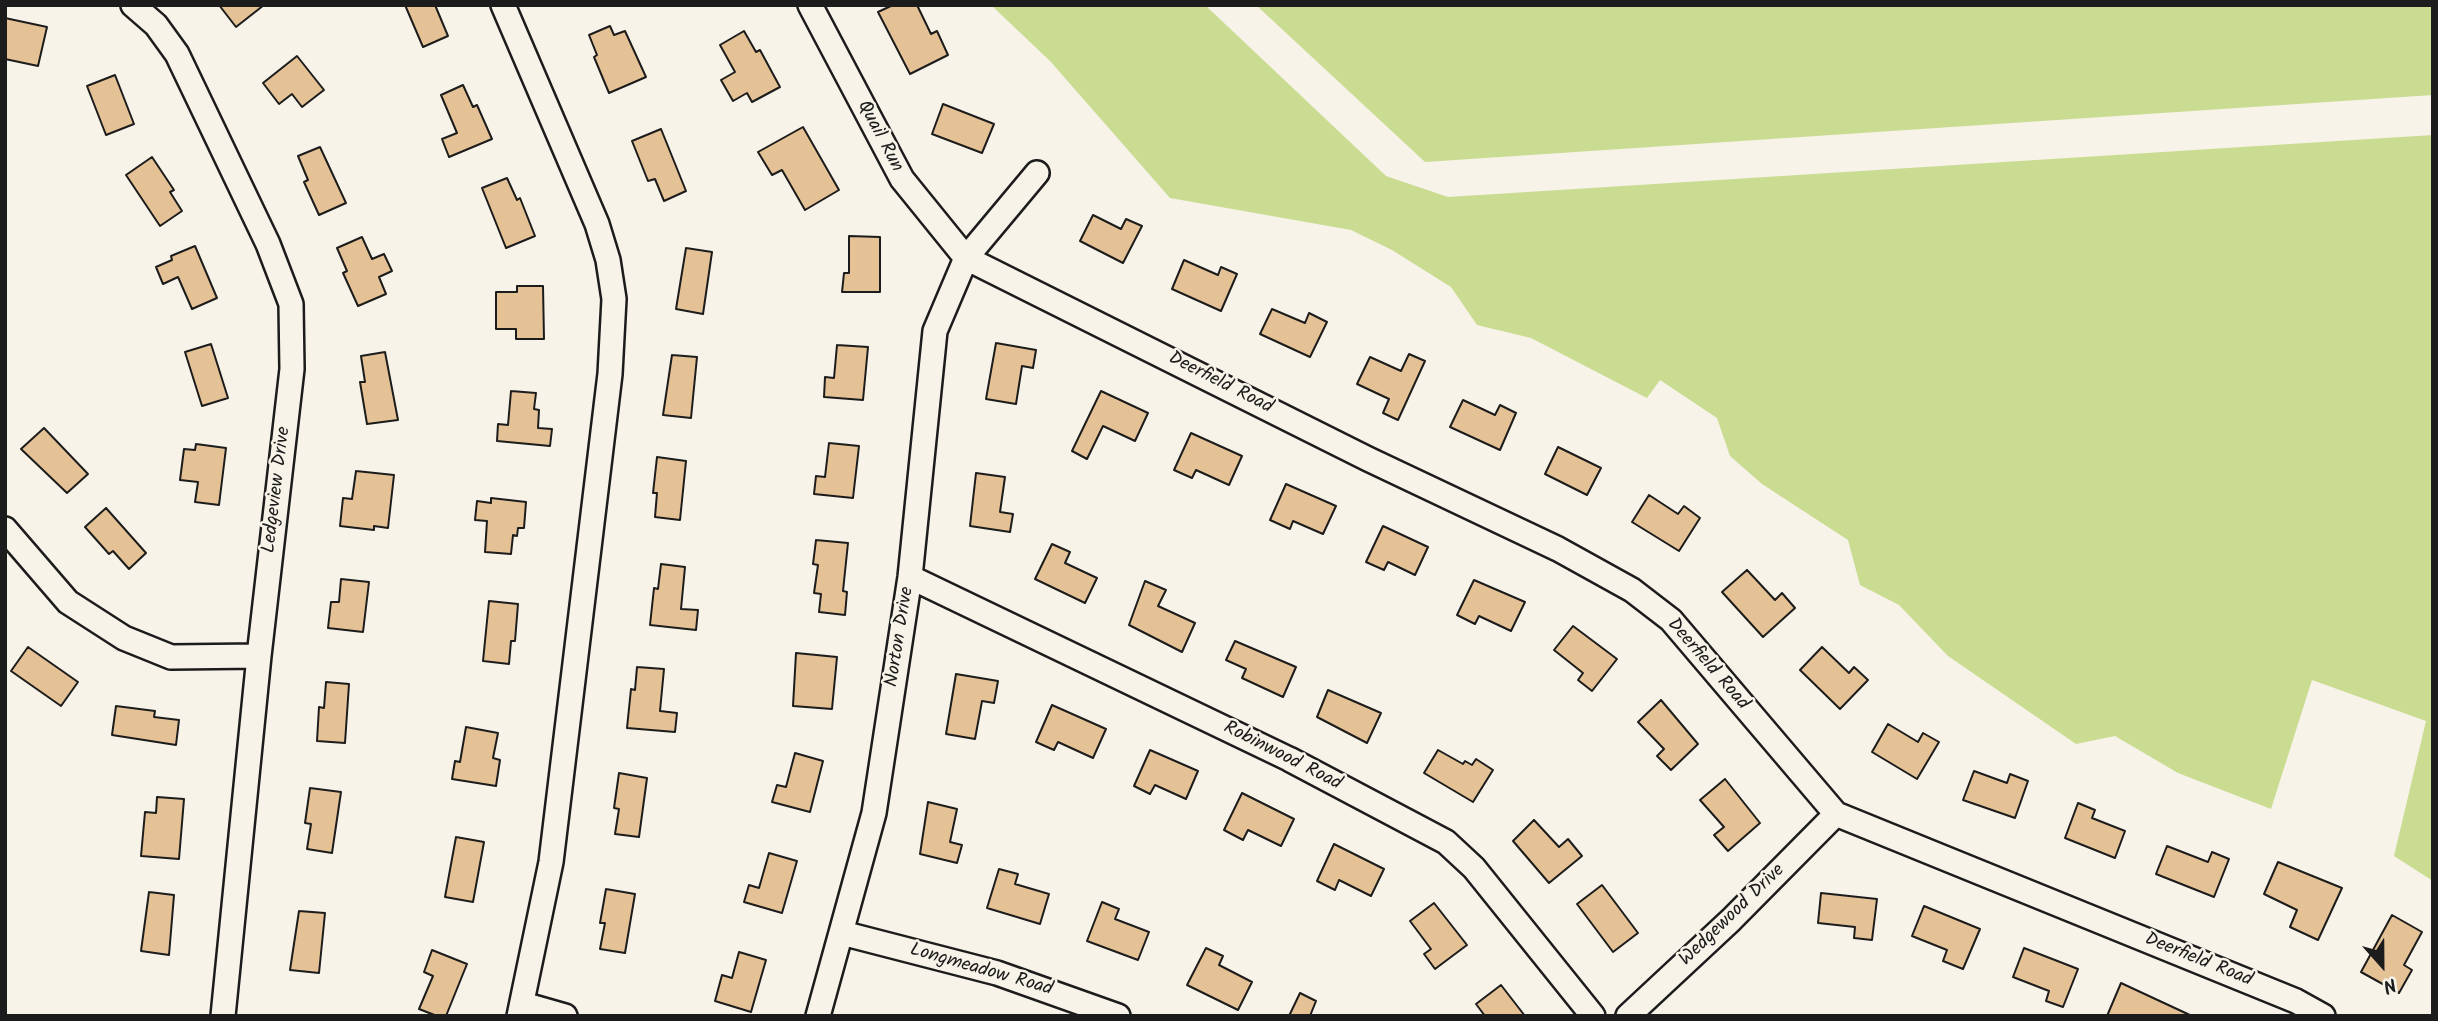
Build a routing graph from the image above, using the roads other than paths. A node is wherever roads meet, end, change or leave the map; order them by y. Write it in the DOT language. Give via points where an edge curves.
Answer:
graph roads {
  1 [pos="133,5"];
  2 [pos="503,5"];
  3 [pos="810,5"];
  4 [pos="1037,173"];
  5 [pos="966,258"];
  6 [pos="5,529"];
  7 [pos="911,577"];
  8 [pos="259,656"];
  9 [pos="1836,814"];
  10 [pos="842,933"];
  11 [pos="521,1010"];
  12 [pos="223,1016"];
  13 [pos="565,1016"];
  14 [pos="818,1016"];
  15 [pos="1118,1016"];
  16 [pos="1593,1016"];
  17 [pos="1628,1016"];
  18 [pos="2323,1016"];
  1 -- 8 [label="street, Ledgeview Drive" via="156,25 177,54 268,244 291,304 292,369"];
  2 -- 11 [label="street" via="597,223 614,299 610,374 551,862"];
  3 -- 5 [label="street, Quail Run" via="902,179"];
  4 -- 5 [label="street, Norton Drive"];
  5 -- 7 [label="street, Norton Drive" via="935,331"];
  5 -- 9 [label="street, Deerfield Road" via="1558,549 1632,590 1671,621"];
  6 -- 8 [label="street" via="68,602 124,638 171,657"];
  7 -- 10 [label="street, Norton Drive" via="874,813"];
  7 -- 16 [label="street, Robinwood Road" via="1289,759 1446,842 1474,868"];
  8 -- 12 [label="street, Ledgeview Drive"];
  9 -- 17 [label="street, Wedgewood Drive"];
  9 -- 18 [label="street, Deerfield Road" via="2296,1001"];
  10 -- 14 [label="street, Norton Drive"];
  10 -- 15 [label="street, Longmeadow Road" via="998,973"];
  11 -- 13 [label="street"];
}
